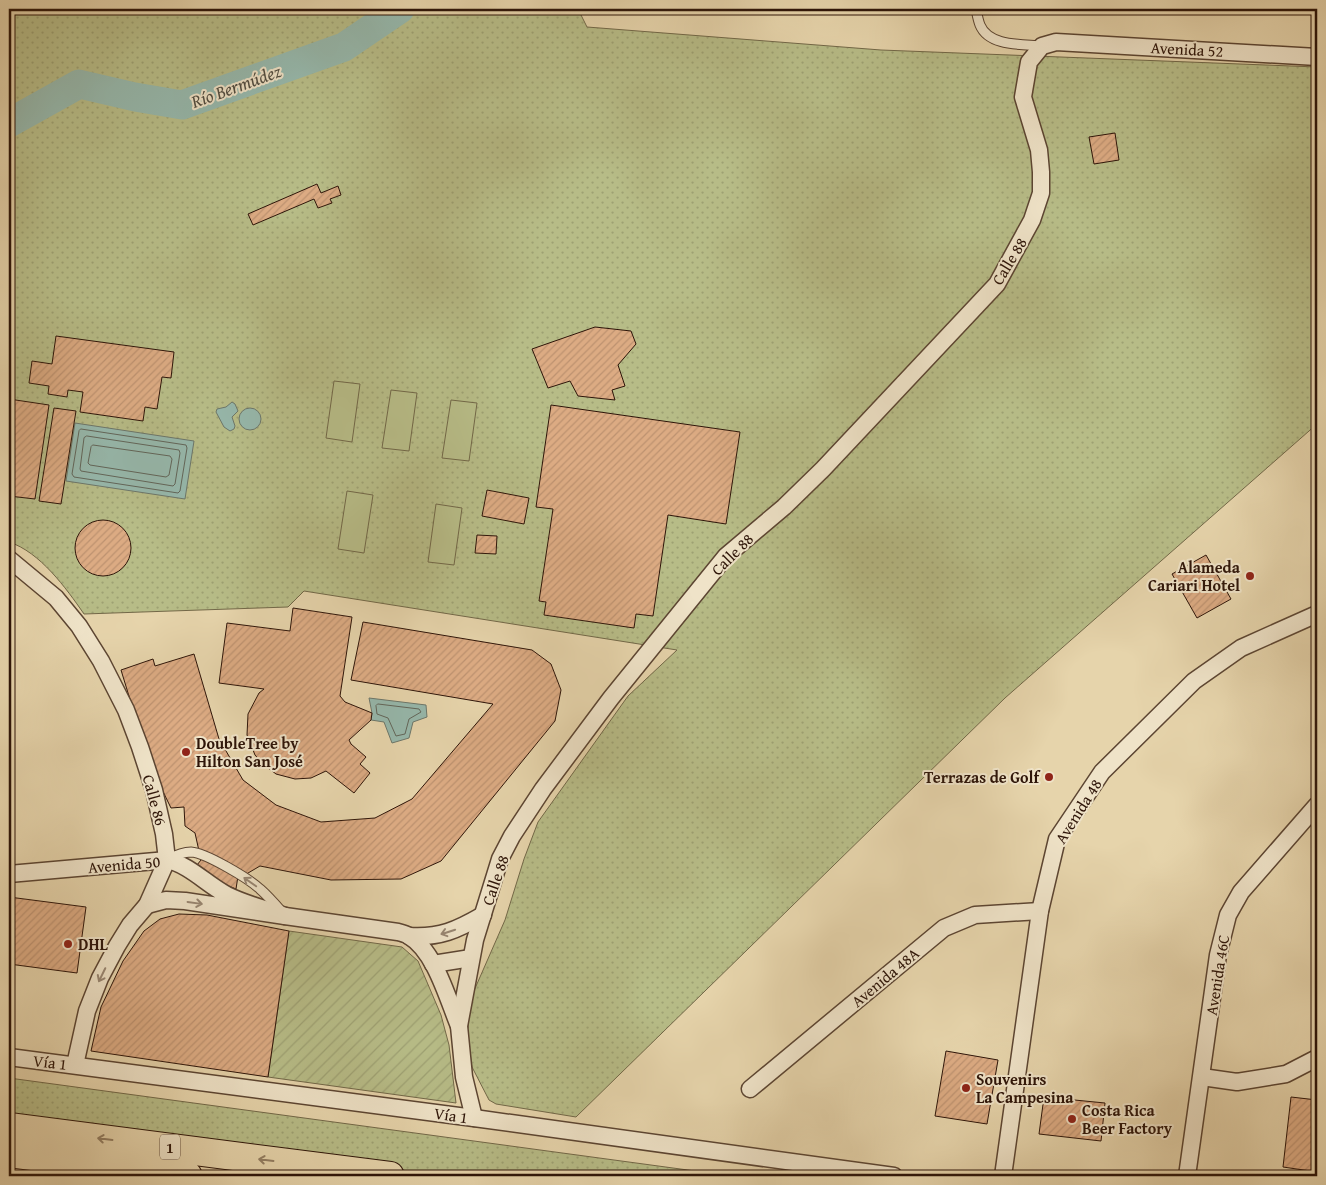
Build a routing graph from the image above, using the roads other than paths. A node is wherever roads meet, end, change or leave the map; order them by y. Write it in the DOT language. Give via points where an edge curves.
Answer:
graph roads {
  1 [pos="976,9"];
  2 [pos="1049,44"];
  3 [pos="1317,56"];
  4 [pos="9,560"];
  5 [pos="1317,614"];
  6 [pos="1317,805"];
  7 [pos="167,860"];
  8 [pos="9,874"];
  9 [pos="147,905"];
  10 [pos="1040,910"];
  11 [pos="483,915"];
  12 [pos="285,916"];
  13 [pos="409,936"];
  14 [pos="471,958"];
  15 [pos="433,964"];
  16 [pos="459,1026"];
  17 [pos="9,1057"];
  18 [pos="1317,1058"];
  19 [pos="75,1065"];
  20 [pos="1202,1077"];
  21 [pos="750,1089"];
  22 [pos="474,1118"];
  23 [pos="9,1127"];
  24 [pos="9,1153"];
  25 [pos="188,1176"];
  26 [pos="390,1176"];
  27 [pos="894,1176"];
  28 [pos="1003,1176"];
  29 [pos="1187,1176"];
  1 -- 2 [label="lane" via="980,26 998,41"];
  2 -- 3 [label="street, Avenida 52"];
  2 -- 11 [label="street, Calle 88" via="1029,62 1023,97 1039,150 1041,193 1032,220 997,284 824,469 726,556 543,789 500,859"];
  4 -- 7 [label="street, Calle 86" via="56,598 101,660 140,747 154,790"];
  5 -- 10 [label="street, Avenida 48" via="1241,648 1194,681 1102,772 1057,839"];
  6 -- 20 [label="street, Avenida 46C" via="1241,892 1228,915 1218,955"];
  7 -- 8 [label="street, Avenida 50"];
  7 -- 9 [label="street"];
  7 -- 12 [label="street, Avenida 50" via="192,871 227,895"];
  12 -- 7 [label="lane, one-way" via="250,881 208,857 193,852 179,853"];
  9 -- 12 [label="street, Avenida 50, one-way" via="166,900 185,901"];
  9 -- 19 [label="street, one-way" via="116,946 100,978 87,1011"];
  10 -- 21 [label="street, Avenida 48A" via="975,915 944,928"];
  10 -- 28 [label="street, Avenida 48"];
  11 -- 13 [label="street, Avenida 50, one-way" via="438,936"];
  11 -- 14 [label="street, Calle 88"];
  12 -- 13 [label="street, Avenida 50"];
  13 -- 15 [label="street" via="422,947"];
  14 -- 15 [label="street"];
  14 -- 16 [label="street, Calle 88"];
  15 -- 16 [label="street"];
  16 -- 22 [label="street, Calle 88" via="464,1077"];
  17 -- 19 [label="street, Vía 1"];
  18 -- 20 [label="street" via="1286,1074 1247,1081"];
  19 -- 22 [label="street, Vía 1"];
  20 -- 29 [label="street, Avenida 46C"];
  22 -- 27 [label="street, Vía 1"];
  26 -- 23 [label="highway, 1, one-way"];
  24 -- 25 [label="highway, 1"];
}
